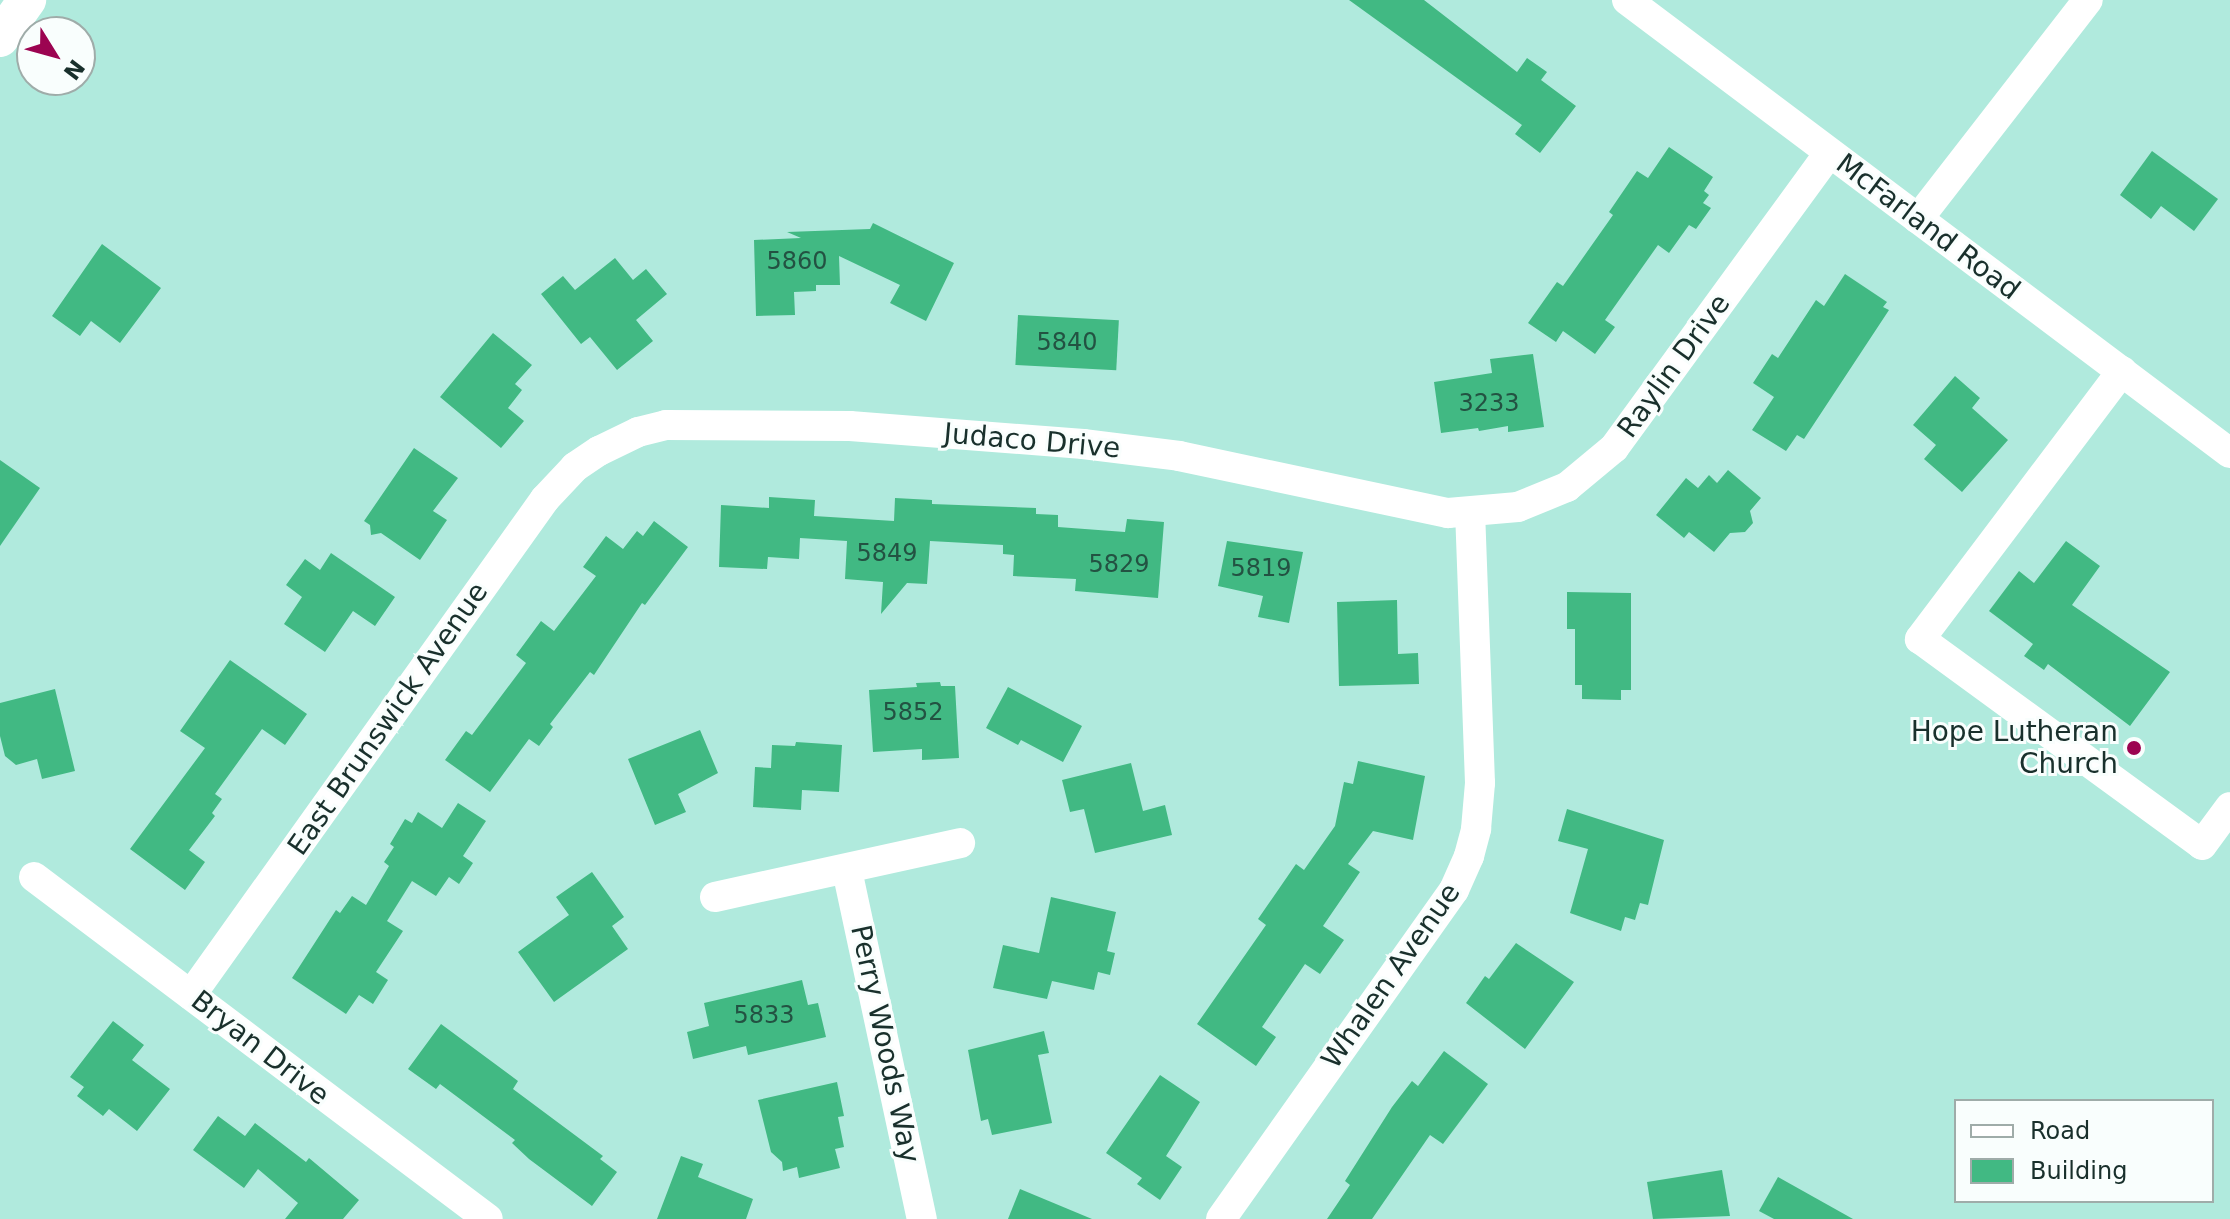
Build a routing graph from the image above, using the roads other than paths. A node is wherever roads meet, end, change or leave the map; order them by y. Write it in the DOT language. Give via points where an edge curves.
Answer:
graph roads {
  1 [pos="27,0"];
  2 [pos="1627,0"];
  3 [pos="2088,0"];
  4 [pos="0,38"];
  5 [pos="1829,153"];
  6 [pos="1918,219"];
  7 [pos="2122,371"];
  8 [pos="594,453"];
  9 [pos="2230,453"];
  10 [pos="1470,513"];
  11 [pos="2230,807"];
  12 [pos="960,843"];
  13 [pos="847,870"];
  14 [pos="34,877"];
  15 [pos="715,897"];
  16 [pos="191,995"];
  17 [pos="488,1219"];
  18 [pos="922,1219"];
  19 [pos="1221,1219"];
  1 -- 4 [label="main road"];
  2 -- 5 [label="street, McFarland Road"];
  3 -- 6 [label="street"];
  5 -- 6 [label="street, McFarland Road"];
  5 -- 10 [label="street, Raylin Drive" via="1614,448 1553,494 1518,507"];
  6 -- 7 [label="street, McFarland Road"];
  7 -- 9 [label="street, McFarland Road"];
  7 -- 11 [label="street" via="1920,639 2202,845"];
  8 -- 10 [label="street, Judaco Drive" via="666,425 865,427 1179,456 1423,509"];
  8 -- 16 [label="street, East Brunswick Avenue" via="545,499"];
  10 -- 19 [label="street, Whalen Avenue" via="1480,783 1469,856 1454,890"];
  12 -- 13 [label="street"];
  13 -- 15 [label="street"];
  13 -- 18 [label="street, Perry Woods Way"];
  14 -- 16 [label="street, Bryan Drive"];
  16 -- 17 [label="street, Bryan Drive"];
}
